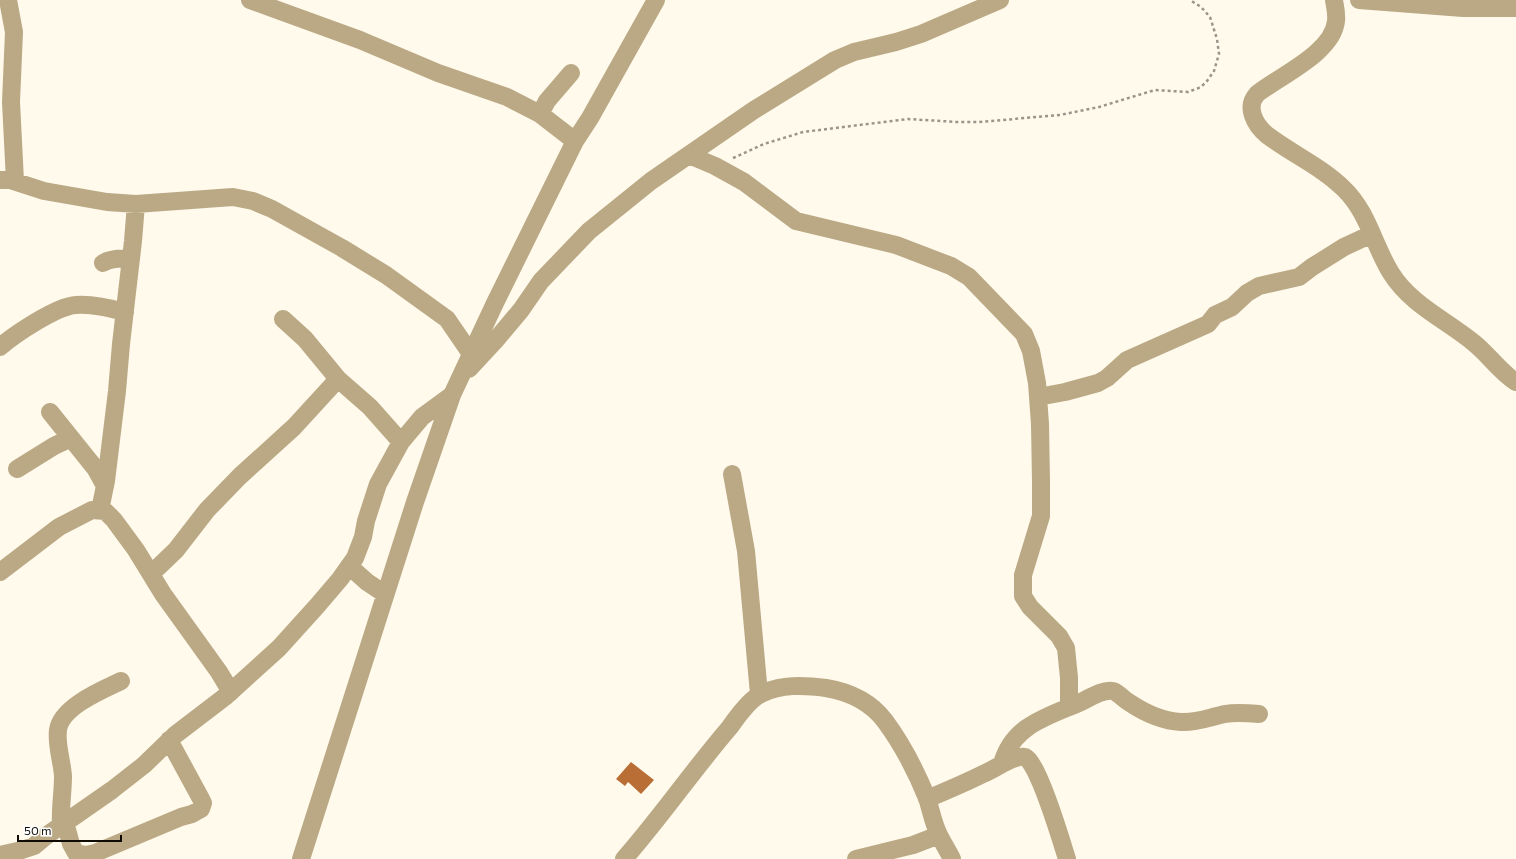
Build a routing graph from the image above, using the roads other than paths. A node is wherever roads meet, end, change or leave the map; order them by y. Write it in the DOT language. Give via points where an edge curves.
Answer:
graph roads {
  1 [pos="8,0"];
  2 [pos="250,0"];
  3 [pos="656,0"];
  4 [pos="1000,0"];
  5 [pos="1334,0"];
  6 [pos="1359,0"];
  7 [pos="1516,8"];
  8 [pos="571,73"];
  9 [pos="540,114"];
  10 [pos="575,140"];
  11 [pos="689,155"];
  12 [pos="7,181"];
  13 [pos="136,204"];
  14 [pos="1372,234"];
  15 [pos="131,259"];
  16 [pos="103,263"];
  17 [pos="126,312"];
  18 [pos="283,319"];
  19 [pos="0,347"];
  20 [pos="471,354"];
  21 [pos="461,377"];
  22 [pos="338,379"];
  23 [pos="1516,382"];
  24 [pos="452,395"];
  25 [pos="1038,397"];
  26 [pos="50,412"];
  27 [pos="71,438"];
  28 [pos="401,442"];
  29 [pos="17,469"];
  30 [pos="732,474"];
  31 [pos="105,486"];
  32 [pos="100,510"];
  33 [pos="349,566"];
  34 [pos="0,572"];
  35 [pos="151,574"];
  36 [pos="385,594"];
  37 [pos="121,681"];
  38 [pos="231,692"];
  39 [pos="759,694"];
  40 [pos="1069,707"];
  41 [pos="1259,714"];
  42 [pos="170,740"];
  43 [pos="1002,764"];
  44 [pos="927,799"];
  45 [pos="63,824"];
  46 [pos="939,835"];
  47 [pos="0,855"];
  48 [pos="300,859"];
  49 [pos="624,859"];
  50 [pos="856,859"];
  51 [pos="952,859"];
  52 [pos="1067,859"];
  1 -- 12 [label="street" via="14,32"];
  2 -- 9 [label="street" via="360,40 438,73 508,97"];
  3 -- 10 [label="street"];
  4 -- 11 [label="street" via="921,34 854,52 835,60 754,110"];
  5 -- 14 [label="street" via="1337,20 1327,42 1303,64 1257,94 1252,101 1252,115 1267,135 1344,188 1358,206"];
  6 -- 7 [label="street" via="1463,8"];
  8 -- 9 [label="street"];
  9 -- 10 [label="street"];
  10 -- 20 [label="street"];
  11 -- 21 [label="street" via="651,181 589,231 541,280 496,341"];
  11 -- 25 [label="street" via="716,166 744,182 796,221 896,245 951,266 968,277 1027,339 1033,356"];
  12 -- 13 [label="street" via="68,196"];
  13 -- 15 [label="street"];
  13 -- 20 [label="street" via="233,197 253,201 342,248 415,295 447,320"];
  14 -- 23 [label="street" via="1400,287 1410,297 1475,343"];
  14 -- 25 [label="street" via="1344,247 1299,277 1259,286 1247,293 1232,308 1215,314 1208,324 1127,360 1098,383"];
  15 -- 16 [label="street" via="119,258"];
  15 -- 17 [label="street"];
  17 -- 19 [label="street" via="100,306 75,305 49,315"];
  17 -- 31 [label="street"];
  18 -- 22 [label="street" via="305,339"];
  20 -- 21 [label="street"];
  21 -- 24 [label="street"];
  22 -- 28 [label="street" via="370,407"];
  22 -- 35 [label="street" via="294,426 207,510 176,550"];
  24 -- 28 [label="street" via="422,417"];
  24 -- 36 [label="street"];
  25 -- 40 [label="street" via="1041,516 1023,575 1023,596 1030,607 1059,636 1066,648"];
  26 -- 27 [label="street"];
  27 -- 29 [label="street"];
  27 -- 31 [label="street" via="96,468"];
  28 -- 33 [label="street" via="378,484 363,537"];
  30 -- 39 [label="street" via="746,551"];
  31 -- 32 [label="street"];
  32 -- 34 [label="street" via="92,510 59,527"];
  32 -- 35 [label="street" via="105,511 114,520"];
  33 -- 36 [label="street"];
  33 -- 38 [label="street" via="279,648"];
  35 -- 38 [label="street" via="220,672"];
  36 -- 48 [label="street"];
  37 -- 45 [label="street" via="70,710 60,723 58,742 63,777 60,811"];
  38 -- 42 [label="street"];
  39 -- 44 [label="street" via="788,686 810,686 835,690 864,700 892,732"];
  39 -- 49 [label="street" via="746,706"];
  40 -- 41 [label="street" via="1110,691 1151,715 1175,722 1195,722 1236,713"];
  40 -- 43 [label="street" via="1042,718 1021,732 1006,752"];
  42 -- 45 [label="street" via="124,781"];
  42 -- 45 [label="street" via="203,803 201,809 86,856 76,853"];
  43 -- 44 [label="street"];
  43 -- 52 [label="street" via="1021,756 1029,760 1044,791"];
  44 -- 46 [label="street"];
  45 -- 47 [label="street" via="31,848"];
  46 -- 50 [label="street" via="913,845"];
  46 -- 51 [label="street"];
}
